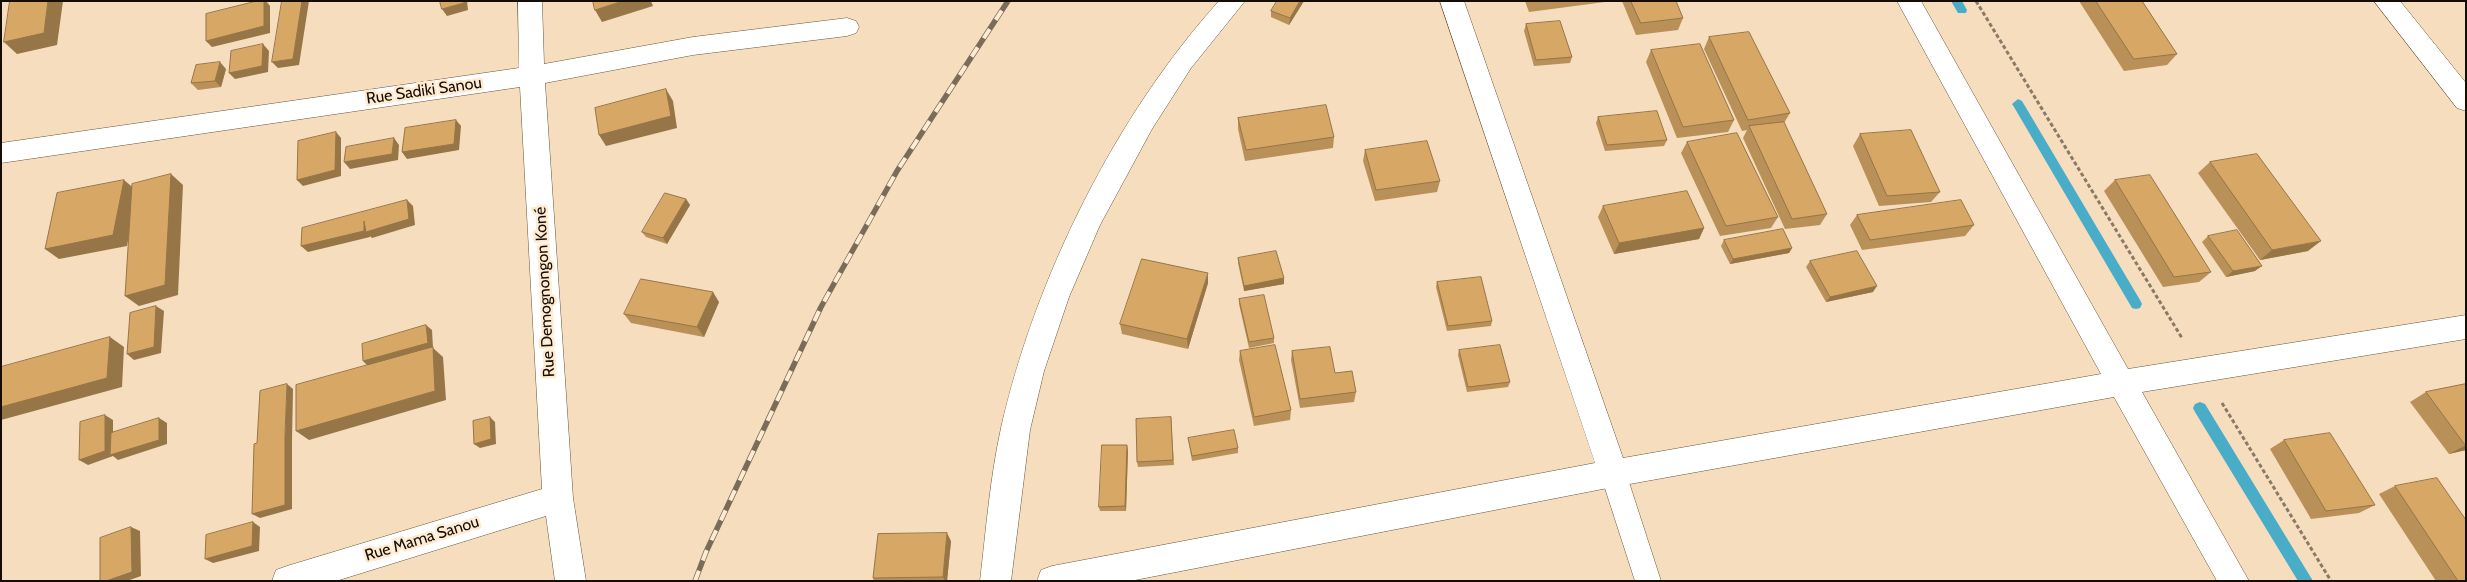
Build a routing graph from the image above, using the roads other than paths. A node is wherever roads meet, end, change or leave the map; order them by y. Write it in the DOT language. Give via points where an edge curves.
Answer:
graph roads {
  1 [pos="530,1"];
  2 [pos="1233,1"];
  3 [pos="1452,1"];
  4 [pos="1909,1"];
  5 [pos="2386,1"];
  6 [pos="847,27"];
  7 [pos="532,76"];
  8 [pos="2466,101"];
  9 [pos="1,153"];
  10 [pos="2466,326"];
  11 [pos="2121,383"];
  12 [pos="1613,473"];
  13 [pos="558,498"];
  14 [pos="287,581"];
  15 [pos="571,581"];
  16 [pos="995,581"];
  17 [pos="1052,581"];
  18 [pos="1648,581"];
  19 [pos="2234,581"];
  1 -- 7 [label="street, Rue Demognongon Koné"];
  2 -- 16 [label="street" via="1188,53 1159,96 1122,157 1076,246 1042,331 1020,409 1009,466"];
  3 -- 12 [label="street"];
  4 -- 11 [label="street"];
  5 -- 8 [label="street"];
  6 -- 7 [label="street, Rue Sadiki Sanou" via="693,46"];
  7 -- 9 [label="street, Rue Sadiki Sanou"];
  7 -- 13 [label="street, Rue Demognongon Koné"];
  10 -- 11 [label="street"];
  11 -- 12 [label="street"];
  11 -- 19 [label="street"];
  12 -- 17 [label="street"];
  12 -- 18 [label="lane"];
  13 -- 14 [label="street, Rue Mama Sanou"];
  13 -- 15 [label="street, Rue Demognongon Koné"];
}
